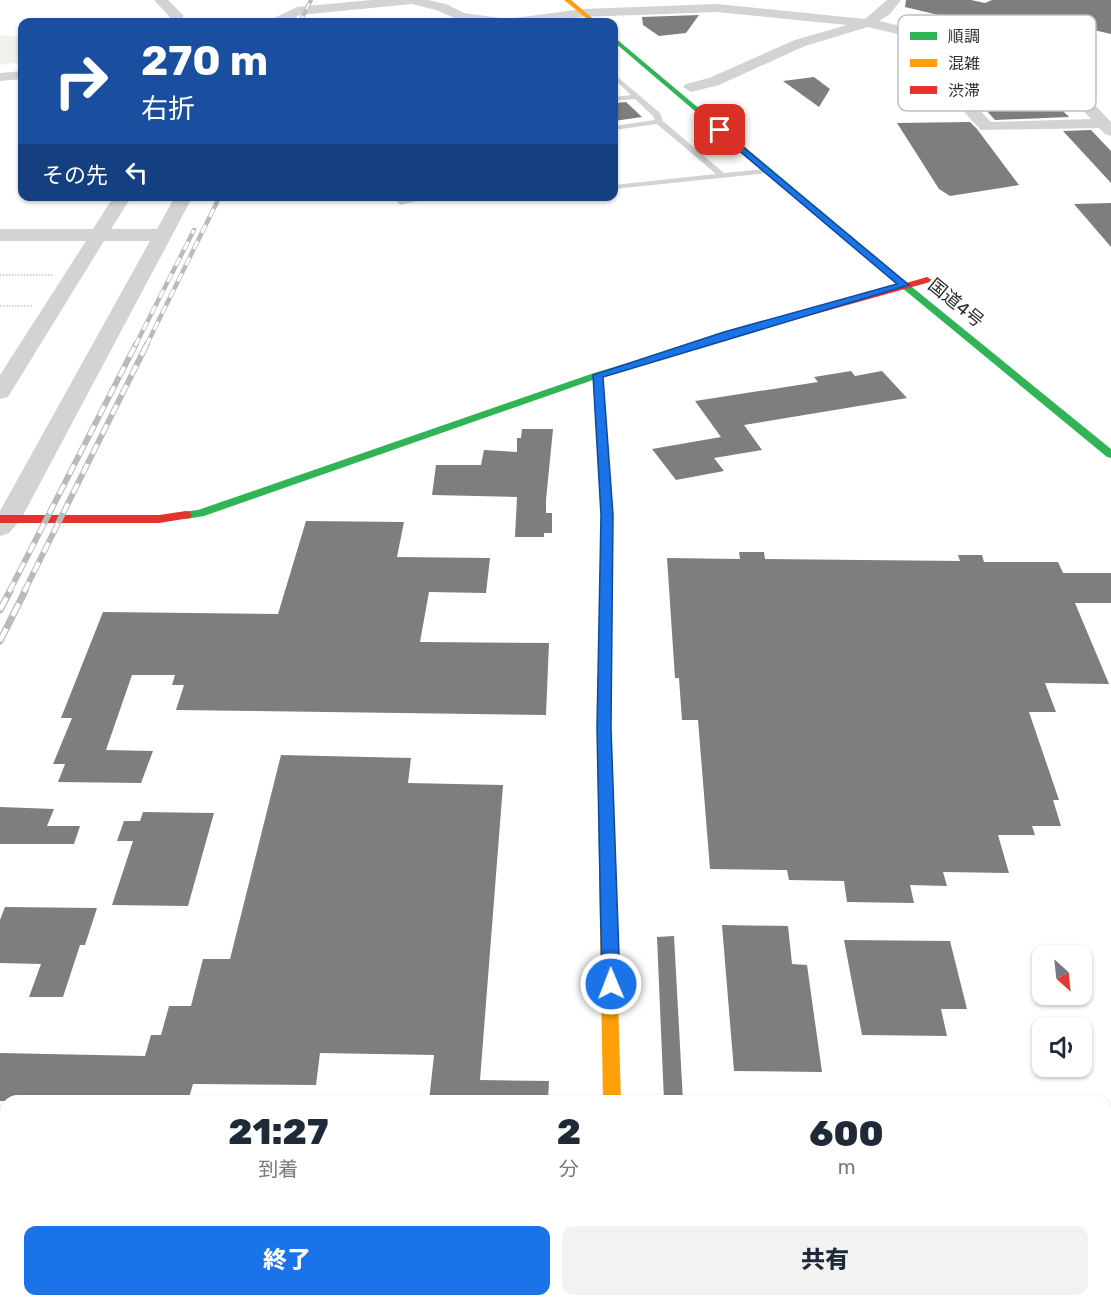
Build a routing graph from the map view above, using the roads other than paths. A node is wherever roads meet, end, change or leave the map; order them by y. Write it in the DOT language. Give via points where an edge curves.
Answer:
graph roads {
  1 [pos="161,0"];
  2 [pos="567,0"];
  3 [pos="782,0"];
  4 [pos="894,0"];
  5 [pos="441,4"];
  6 [pos="585,6"];
  7 [pos="787,14"];
  8 [pos="597,17"];
  9 [pos="176,18"];
  10 [pos="285,18"];
  11 [pos="474,18"];
  12 [pos="532,18"];
  13 [pos="868,23"];
  14 [pos="618,27"];
  15 [pos="898,30"];
  16 [pos="618,42"];
  17 [pos="18,67"];
  18 [pos="0,69"];
  19 [pos="18,75"];
  20 [pos="0,77"];
  21 [pos="618,80"];
  22 [pos="691,87"];
  23 [pos="636,96"];
  24 [pos="618,98"];
  25 [pos="718,109"];
  26 [pos="973,111"];
  27 [pos="1092,111"];
  28 [pos="659,122"];
  29 [pos="618,127"];
  30 [pos="1107,127"];
  31 [pos="768,171"];
  32 [pos="723,177"];
  33 [pos="618,187"];
  34 [pos="120,201"];
  35 [pos="181,201"];
  36 [pos="0,235"];
  37 [pos="98,235"];
  38 [pos="164,235"];
  39 [pos="910,266"];
  40 [pos="904,285"];
  41 [pos="598,375"];
  42 [pos="0,392"];
  43 [pos="1111,455"];
  44 [pos="3,522"];
  45 [pos="612,1095"];
  1 -- 9 [label="street"];
  2 -- 6 [label="main road"];
  3 -- 7 [label="street"];
  4 -- 13 [label="street"];
  5 -- 10 [label="street" via="406,0 297,11"];
  5 -- 11 [label="street" via="461,16"];
  6 -- 8 [label="main road"];
  6 -- 12 [label="street"];
  7 -- 8 [label="street" via="717,8"];
  7 -- 13 [label="street"];
  13 -- 15 [label="street"];
  13 -- 22 [label="street" via="800,43 714,82"];
  14 -- 22 [label="main road"];
  16 -- 31 [label="main road, 国道4号"];
  17 -- 18 [label="street"];
  19 -- 20 [label="street"];
  21 -- 23 [label="lane"];
  22 -- 25 [label="main road"];
  23 -- 24 [label="lane"];
  23 -- 28 [label="lane" via="657,115"];
  26 -- 30 [label="street" via="987,127"];
  27 -- 30 [label="street"];
  28 -- 29 [label="lane"];
  28 -- 32 [label="lane"];
  31 -- 32 [label="lane"];
  31 -- 40 [label="main road, 国道4号"];
  32 -- 33 [label="lane"];
  34 -- 37 [label="street"];
  35 -- 38 [label="street"];
  36 -- 37 [label="street"];
  37 -- 38 [label="street"];
  37 -- 42 [label="street"];
  38 -- 44 [label="street"];
  39 -- 40 [label="main road, 国道4号" via="931,283"];
  40 -- 41 [label="main road"];
  40 -- 43 [label="main road, 国道4号"];
  41 -- 44 [label="main road" via="200,513 159,519"];
  41 -- 45 [label="main road" via="607,515 604,728"];
}
